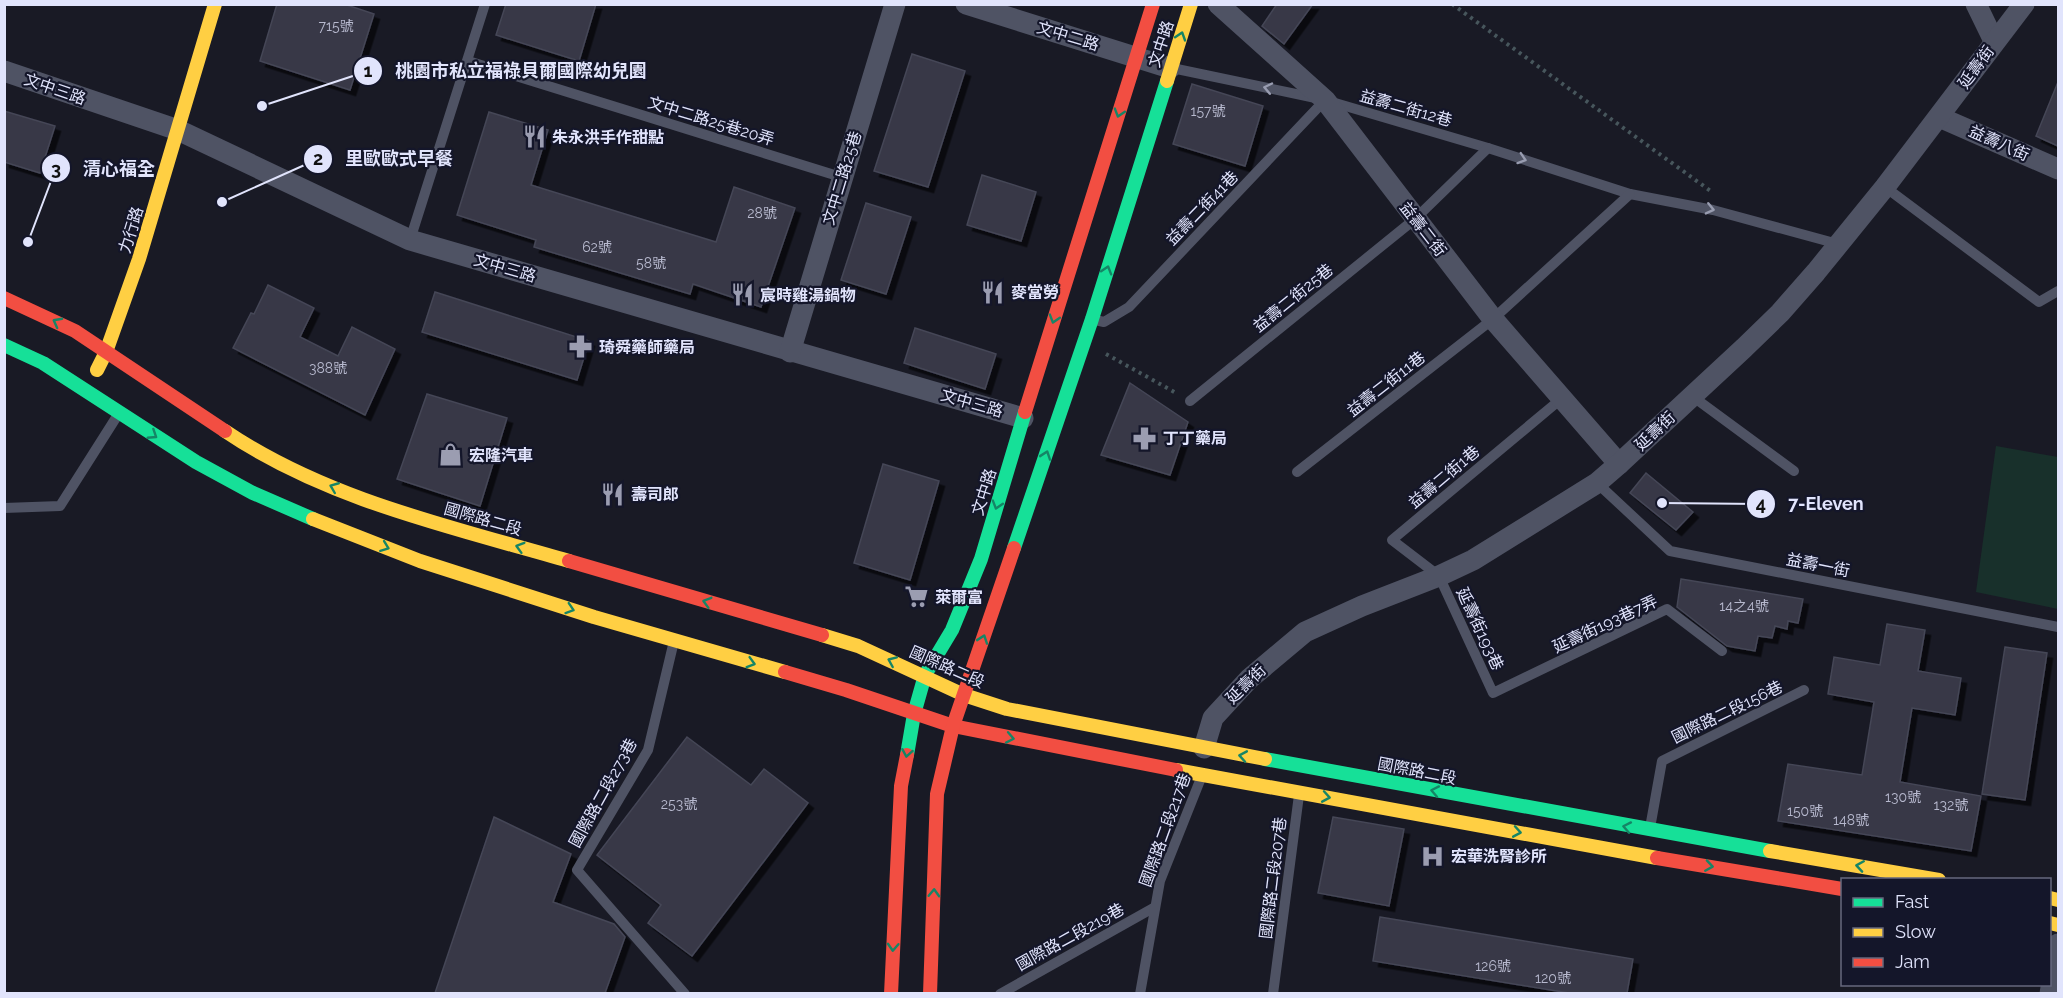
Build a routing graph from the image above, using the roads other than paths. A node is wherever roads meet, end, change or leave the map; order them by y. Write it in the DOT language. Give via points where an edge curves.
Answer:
graph roads {
  1 [pos="215,4"];
  2 [pos="485,4"];
  3 [pos="895,4"];
  4 [pos="966,4"];
  5 [pos="1153,4"];
  6 [pos="1191,4"];
  7 [pos="1218,4"];
  8 [pos="1976,4"];
  9 [pos="2024,4"];
  10 [pos="1994,41"];
  11 [pos="1137,57"];
  12 [pos="468,61"];
  13 [pos="1170,68"];
  14 [pos="4,71"];
  15 [pos="1325,100"];
  16 [pos="1939,117"];
  17 [pos="178,130"];
  18 [pos="1488,148"];
  19 [pos="2058,169"];
  20 [pos="841,177"];
  21 [pos="1885,187"];
  22 [pos="1630,194"];
  23 [pos="1415,219"];
  24 [pos="410,240"];
  25 [pos="1838,244"];
  26 [pos="2058,291"];
  27 [pos="4,298"];
  28 [pos="1092,319"];
  29 [pos="1493,319"];
  30 [pos="4,345"];
  31 [pos="106,352"];
  32 [pos="790,352"];
  33 [pos="86,392"];
  34 [pos="1692,396"];
  35 [pos="1561,399"];
  36 [pos="1190,400"];
  37 [pos="119,413"];
  38 [pos="1023,418"];
  39 [pos="1619,464"];
  40 [pos="1794,471"];
  41 [pos="1297,472"];
  42 [pos="1597,483"];
  43 [pos="4,508"];
  44 [pos="1439,576"];
  45 [pos="2058,627"];
  46 [pos="674,640"];
  47 [pos="1722,651"];
  48 [pos="925,675"];
  49 [pos="1804,690"];
  50 [pos="1493,693"];
  51 [pos="964,695"];
  52 [pos="914,714"];
  53 [pos="953,726"];
  54 [pos="1203,762"];
  55 [pos="1301,779"];
  56 [pos="1650,831"];
  57 [pos="1933,878"];
  58 [pos="1841,889"];
  59 [pos="1155,907"];
  60 [pos="2058,944"];
  61 [pos="685,993"];
  62 [pos="891,993"];
  63 [pos="930,993"];
  64 [pos="1000,993"];
  65 [pos="1140,993"];
  66 [pos="1273,993"];
  67 [pos="2050,993"];
  1 -- 17 [label="street, 力行路"];
  2 -- 12 [label="lane"];
  3 -- 20 [label="street, 文中二路25巷"];
  4 -- 11 [label="street, 文中二路"];
  5 -- 11 [label="street, 文中路"];
  13 -- 6 [label="street, 文中路, one-way"];
  7 -- 15 [label="street, 益壽二街"];
  8 -- 10 [label="street"];
  9 -- 10 [label="street, 延壽街"];
  10 -- 16 [label="street, 延壽街"];
  11 -- 13 [label="street, 文中二路"];
  11 -- 38 [label="street, 文中路, one-way"];
  12 -- 20 [label="lane, 文中二路25巷20弄"];
  12 -- 24 [label="lane"];
  15 -- 13 [label="lane, 益壽二街12巷, one-way"];
  28 -- 13 [label="street, 文中路, one-way"];
  14 -- 17 [label="street, 文中三路"];
  15 -- 18 [label="lane, 益壽二街12巷"];
  15 -- 23 [label="street, 益壽二街"];
  15 -- 28 [label="lane, 益壽二街41巷" via="1129,307 1104,322"];
  16 -- 19 [label="street, 益壽八街"];
  16 -- 21 [label="street, 延壽街"];
  17 -- 24 [label="street, 文中三路"];
  17 -- 31 [label="street, 力行路"];
  18 -- 22 [label="lane, 益壽二街12巷, one-way"];
  18 -- 23 [label="lane, 益壽二街25巷"];
  20 -- 32 [label="street, 文中二路25巷"];
  21 -- 25 [label="street, 延壽街"];
  21 -- 26 [label="lane" via="2039,302"];
  22 -- 25 [label="lane, 益壽二街12巷, one-way" via="1713,210"];
  22 -- 29 [label="lane"];
  23 -- 29 [label="street, 益壽二街"];
  23 -- 36 [label="lane, 益壽二街25巷"];
  24 -- 32 [label="street, 文中三路"];
  25 -- 34 [label="street, 延壽街" via="1780,313"];
  31 -- 27 [label="street, 國際路二段, one-way" via="75,331"];
  51 -- 28 [label="street, 文中路, one-way"];
  29 -- 35 [label="street, 益壽二街"];
  29 -- 41 [label="lane, 益壽二街11巷"];
  30 -- 33 [label="street, 國際路二段" via="43,363"];
  31 -- 33 [label="street, 力行路"];
  48 -- 31 [label="street, 國際路二段, one-way" via="858,646 412,515 346,492 288,468 238,440"];
  32 -- 38 [label="street, 文中三路"];
  33 -- 37 [label="street, 國際路二段"];
  34 -- 39 [label="street, 延壽街"];
  34 -- 40 [label="lane"];
  35 -- 39 [label="street, 益壽二街"];
  35 -- 44 [label="lane, 益壽二街1巷" via="1392,540"];
  37 -- 43 [label="lane" via="60,506"];
  37 -- 46 [label="street, 國際路二段, one-way" via="253,493 331,527 442,568"];
  38 -- 48 [label="street, 文中路, one-way" via="981,559 952,630"];
  39 -- 42 [label="street, 延壽街"];
  42 -- 44 [label="street, 延壽街" via="1519,533"];
  42 -- 45 [label="lane, 益壽一街" via="1670,551"];
  44 -- 50 [label="lane, 延壽街193巷"];
  44 -- 54 [label="street, 延壽街" via="1305,632 1249,679 1213,718"];
  46 -- 52 [label="street, 國際路二段, one-way"];
  46 -- 61 [label="lane, 國際路二段273巷" via="648,750 577,870"];
  47 -- 50 [label="lane, 延壽街193巷7弄" via="1667,609"];
  48 -- 51 [label="street, 國際路二段"];
  48 -- 52 [label="street, 文中路"];
  49 -- 56 [label="lane, 國際路二段156巷" via="1662,761"];
  51 -- 53 [label="street, 文中路"];
  51 -- 54 [label="street, 國際路二段"];
  52 -- 53 [label="street, 國際路二段"];
  52 -- 62 [label="street, 文中路, one-way" via="901,786"];
  53 -- 54 [label="street, 國際路二段, one-way"];
  63 -- 53 [label="street, 文中路, one-way" via="937,794"];
  54 -- 55 [label="street, 國際路二段"];
  55 -- 54 [label="street, 國際路二段, one-way"];
  54 -- 59 [label="lane, 國際路二段217巷" via="1160,881"];
  56 -- 55 [label="street, 國際路二段, one-way"];
  55 -- 58 [label="street, 國際路二段, one-way" via="1646,856"];
  55 -- 66 [label="lane, 國際路二段207巷"];
  57 -- 56 [label="street, 國際路二段, one-way"];
  59 -- 64 [label="lane, 國際路二段219巷"];
  59 -- 65 [label="lane, 國際路二段217巷"];
  60 -- 67 [label="street"];
}
